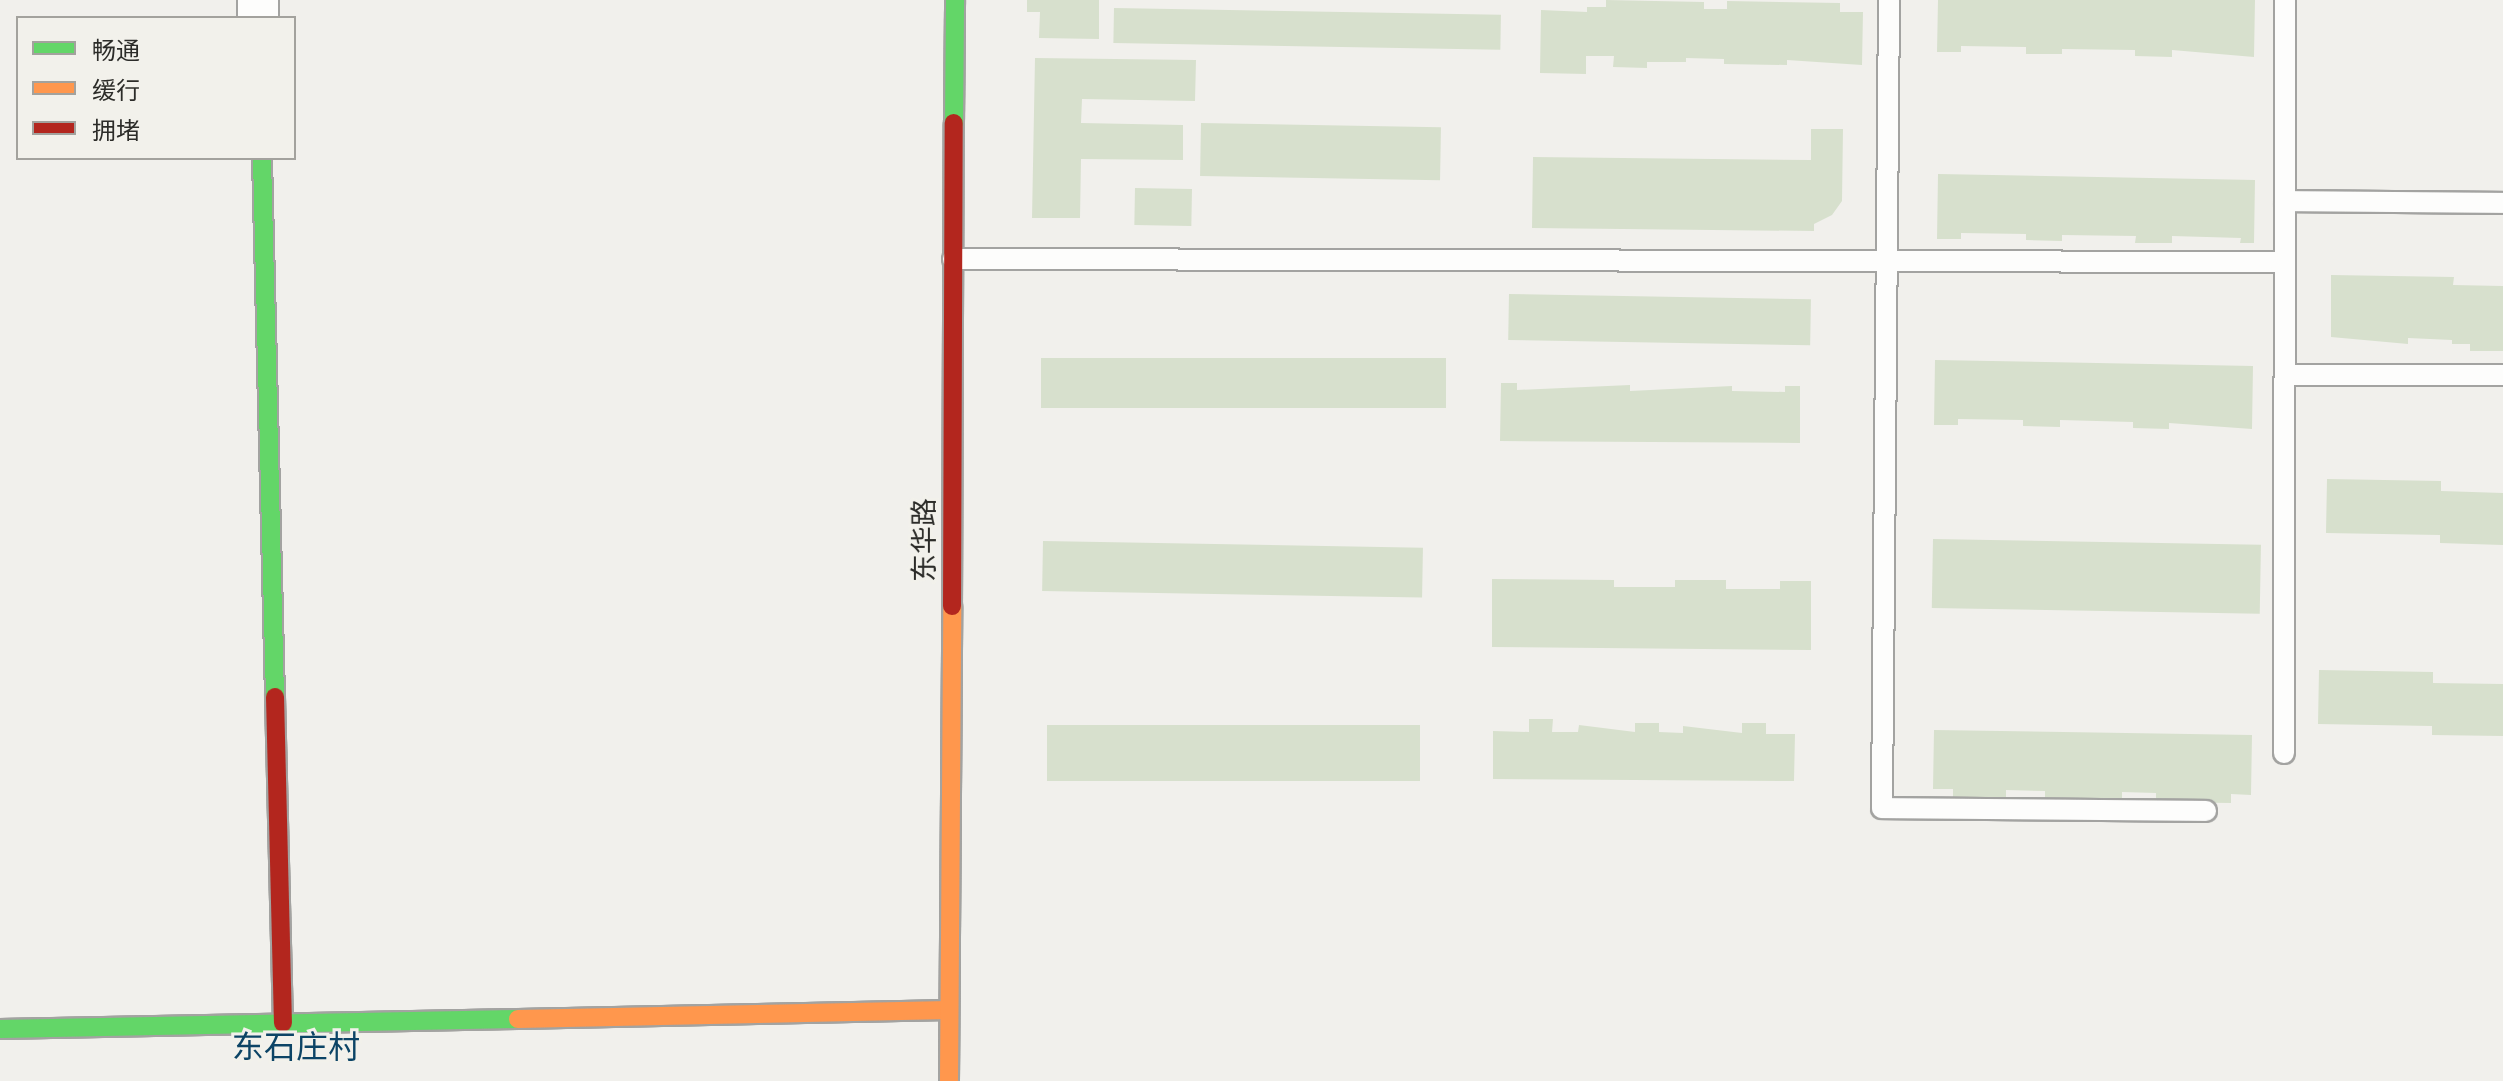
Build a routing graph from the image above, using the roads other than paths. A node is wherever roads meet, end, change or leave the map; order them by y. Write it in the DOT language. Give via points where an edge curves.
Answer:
graph roads {
  1 [pos="955,0"];
  2 [pos="1889,0"];
  3 [pos="2285,0"];
  4 [pos="262,160"];
  5 [pos="2285,201"];
  6 [pos="2503,203"];
  7 [pos="953,259"];
  8 [pos="1887,261"];
  9 [pos="2285,262"];
  10 [pos="2285,375"];
  11 [pos="2503,375"];
  12 [pos="2284,753"];
  13 [pos="2206,811"];
  14 [pos="949,1010"];
  15 [pos="283,1023"];
  16 [pos="0,1029"];
  17 [pos="949,1081"];
  1 -- 7 [label="street, 东华路"];
  2 -- 8 [label="lane"];
  3 -- 5 [label="lane"];
  4 -- 15 [label="street"];
  5 -- 6 [label="lane"];
  5 -- 9 [label="lane"];
  7 -- 8 [label="lane"];
  7 -- 14 [label="street, 东华路"];
  8 -- 9 [label="lane"];
  8 -- 13 [label="lane" via="1882,808"];
  9 -- 10 [label="lane"];
  10 -- 11 [label="lane"];
  10 -- 12 [label="lane"];
  14 -- 15 [label="street"];
  14 -- 17 [label="street, 东华路"];
  15 -- 16 [label="street"];
}
